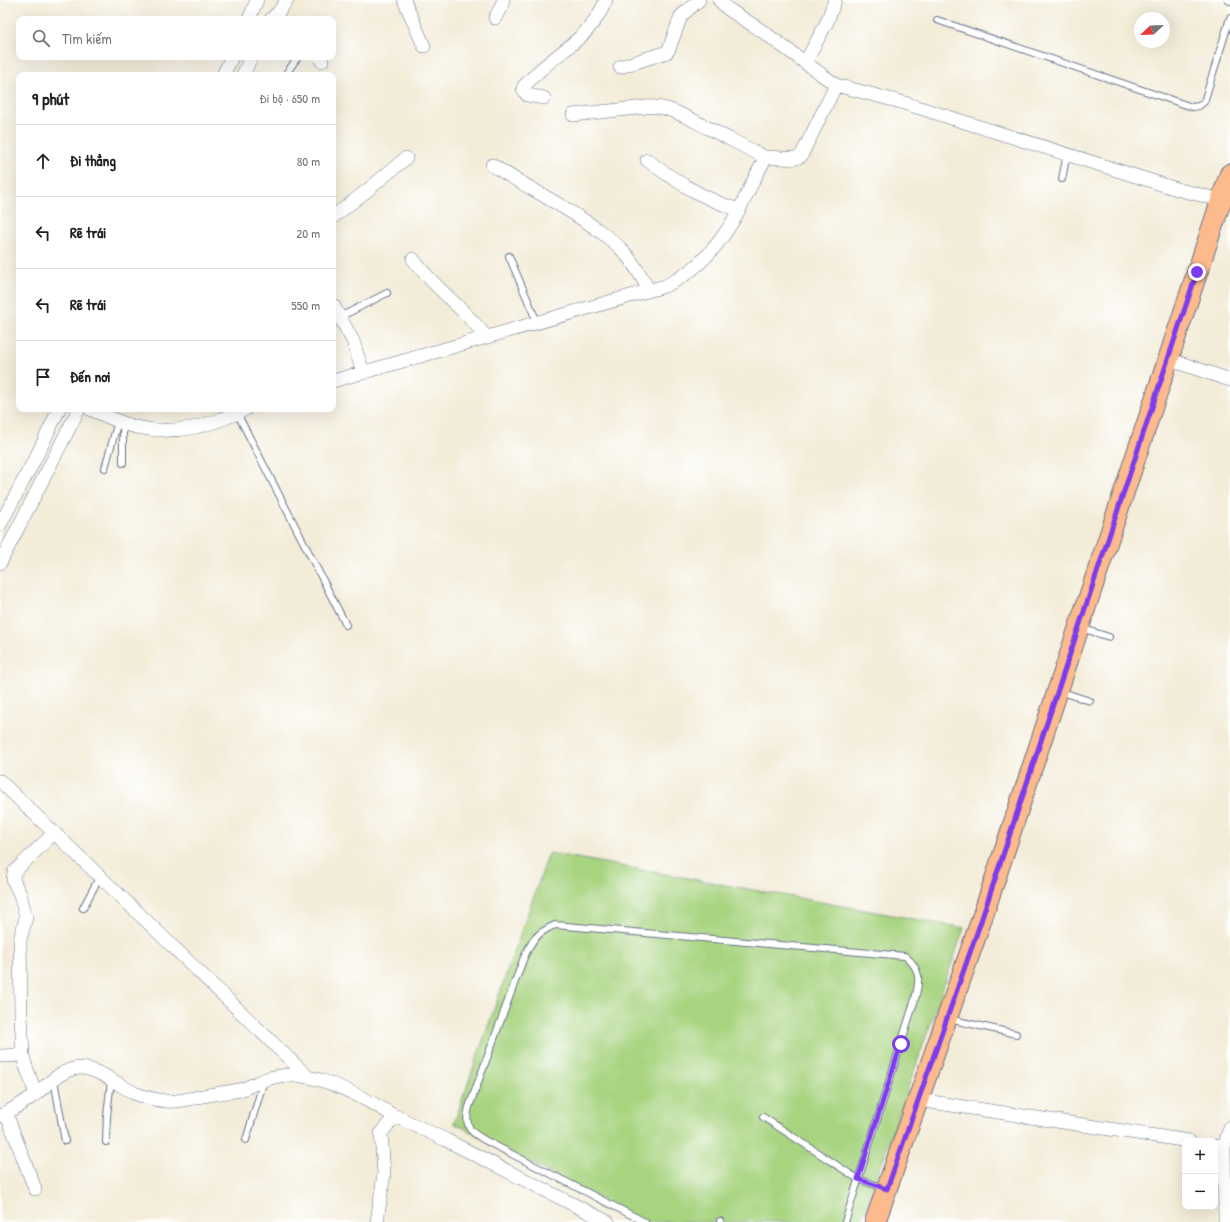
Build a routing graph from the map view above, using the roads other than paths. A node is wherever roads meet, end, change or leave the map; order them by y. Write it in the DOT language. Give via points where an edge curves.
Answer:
graph roads {
  1 [pos="257,0"];
  2 [pos="404,0"];
  3 [pos="503,0"];
  4 [pos="606,0"];
  5 [pos="699,0"];
  6 [pos="720,0"];
  7 [pos="835,0"];
  8 [pos="250,16"];
  9 [pos="496,18"];
  10 [pos="1230,18"];
  11 [pos="937,20"];
  12 [pos="424,46"];
  13 [pos="230,60"];
  14 [pos="250,60"];
  15 [pos="296,60"];
  16 [pos="805,63"];
  17 [pos="620,67"];
  18 [pos="224,72"];
  19 [pos="244,72"];
  20 [pos="287,72"];
  21 [pos="836,85"];
  22 [pos="544,98"];
  23 [pos="573,115"];
  24 [pos="1068,154"];
  25 [pos="406,158"];
  26 [pos="766,158"];
  27 [pos="647,160"];
  28 [pos="492,165"];
  29 [pos="1062,179"];
  30 [pos="1227,186"];
  31 [pos="739,210"];
  32 [pos="336,215"];
  33 [pos="509,256"];
  34 [pos="413,259"];
  35 [pos="649,290"];
  36 [pos="386,293"];
  37 [pos="336,310"];
  38 [pos="340,317"];
  39 [pos="537,322"];
  40 [pos="486,338"];
  41 [pos="1168,359"];
  42 [pos="363,373"];
  43 [pos="336,380"];
  44 [pos="1230,380"];
  45 [pos="58,412"];
  46 [pos="77,412"];
  47 [pos="97,412"];
  48 [pos="239,412"];
  49 [pos="241,412"];
  50 [pos="120,422"];
  51 [pos="123,462"];
  52 [pos="105,468"];
  53 [pos="0,525"];
  54 [pos="0,563"];
  55 [pos="346,625"];
  56 [pos="1079,627"];
  57 [pos="1109,637"];
  58 [pos="1058,691"];
  59 [pos="1090,701"];
  60 [pos="0,781"];
  61 [pos="54,833"];
  62 [pos="100,876"];
  63 [pos="83,908"];
  64 [pos="947,1018"];
  65 [pos="1016,1034"];
  66 [pos="23,1055"];
  67 [pos="0,1056"];
  68 [pos="308,1077"];
  69 [pos="53,1078"];
  70 [pos="111,1080"];
  71 [pos="264,1080"];
  72 [pos="36,1094"];
  73 [pos="918,1100"];
  74 [pos="3,1115"];
  75 [pos="395,1116"];
  76 [pos="763,1117"];
  77 [pos="1230,1127"];
  78 [pos="246,1140"];
  79 [pos="1182,1140"];
  80 [pos="65,1141"];
  81 [pos="106,1142"];
  82 [pos="1219,1146"];
  83 [pos="858,1179"];
  84 [pos="35,1189"];
  85 [pos="887,1189"];
  86 [pos="377,1222"];
  87 [pos="608,1222"];
  88 [pos="645,1222"];
  89 [pos="844,1222"];
  90 [pos="875,1222"];
  91 [pos="1225,1222"];
  1 -- 8 [label="street"];
  2 -- 12 [label="street"];
  3 -- 9 [label="street"];
  4 -- 22 [label="street" via="599,15 576,42 524,86 523,90 527,95"];
  5 -- 17 [label="street" via="681,16 667,52"];
  6 -- 16 [label="street" via="728,9"];
  7 -- 16 [label="street" via="827,22"];
  10 -- 11 [label="lane" via="1204,102 1192,107"];
  13 -- 18 [label="street"];
  14 -- 19 [label="street"];
  15 -- 20 [label="lane"];
  16 -- 21 [label="street"];
  21 -- 24 [label="street" via="901,102"];
  21 -- 26 [label="street" via="801,156 796,159"];
  23 -- 26 [label="street" via="655,106 664,108"];
  24 -- 29 [label="lane"];
  24 -- 30 [label="street" via="1180,190"];
  25 -- 32 [label="street"];
  26 -- 31 [label="street"];
  27 -- 31 [label="street" via="704,197"];
  28 -- 35 [label="street" via="609,238 636,267"];
  30 -- 41 [label="main road"];
  31 -- 35 [label="street" via="711,253 702,262 677,280"];
  33 -- 39 [label="lane"];
  34 -- 40 [label="street" via="477,325"];
  35 -- 39 [label="street"];
  36 -- 38 [label="lane"];
  37 -- 38 [label="street"];
  38 -- 42 [label="street" via="353,342"];
  39 -- 40 [label="street"];
  40 -- 42 [label="street"];
  41 -- 44 [label="street"];
  41 -- 56 [label="main road"];
  42 -- 43 [label="street"];
  45 -- 53 [label="street"];
  46 -- 54 [label="street"];
  47 -- 50 [label="street"];
  48 -- 50 [label="street" via="194,428 173,431 134,427"];
  49 -- 55 [label="lane"];
  50 -- 51 [label="lane"];
  50 -- 52 [label="lane"];
  56 -- 57 [label="lane"];
  56 -- 58 [label="main road"];
  58 -- 59 [label="lane"];
  58 -- 64 [label="main road"];
  60 -- 61 [label="street"];
  61 -- 62 [label="street"];
  61 -- 66 [label="street" via="14,872 12,877 26,917 20,940"];
  62 -- 63 [label="lane"];
  62 -- 68 [label="street"];
  64 -- 65 [label="lane"];
  64 -- 73 [label="main road"];
  66 -- 67 [label="street"];
  66 -- 72 [label="street"];
  68 -- 71 [label="street" via="283,1075"];
  68 -- 75 [label="street" via="340,1087"];
  69 -- 70 [label="street" via="67,1071 85,1068"];
  69 -- 72 [label="street"];
  69 -- 80 [label="lane"];
  70 -- 71 [label="street" via="135,1093 166,1101 235,1092"];
  70 -- 81 [label="lane"];
  71 -- 78 [label="lane"];
  72 -- 74 [label="street"];
  73 -- 79 [label="street"];
  73 -- 85 [label="main road"];
  74 -- 84 [label="street"];
  75 -- 86 [label="street" via="381,1133 384,1173"];
  75 -- 87 [label="street"];
  76 -- 83 [label="lane"];
  77 -- 82 [label="street"];
  82 -- 91 [label="street"];
  83 -- 85 [label="lane"];
  83 -- 88 [label="lane" via="918,986 919,978 910,959 905,956 555,925 535,937 522,960 469,1107 468,1126 476,1135 490,1143"];
  83 -- 89 [label="lane"];
  85 -- 90 [label="main road"];
}
